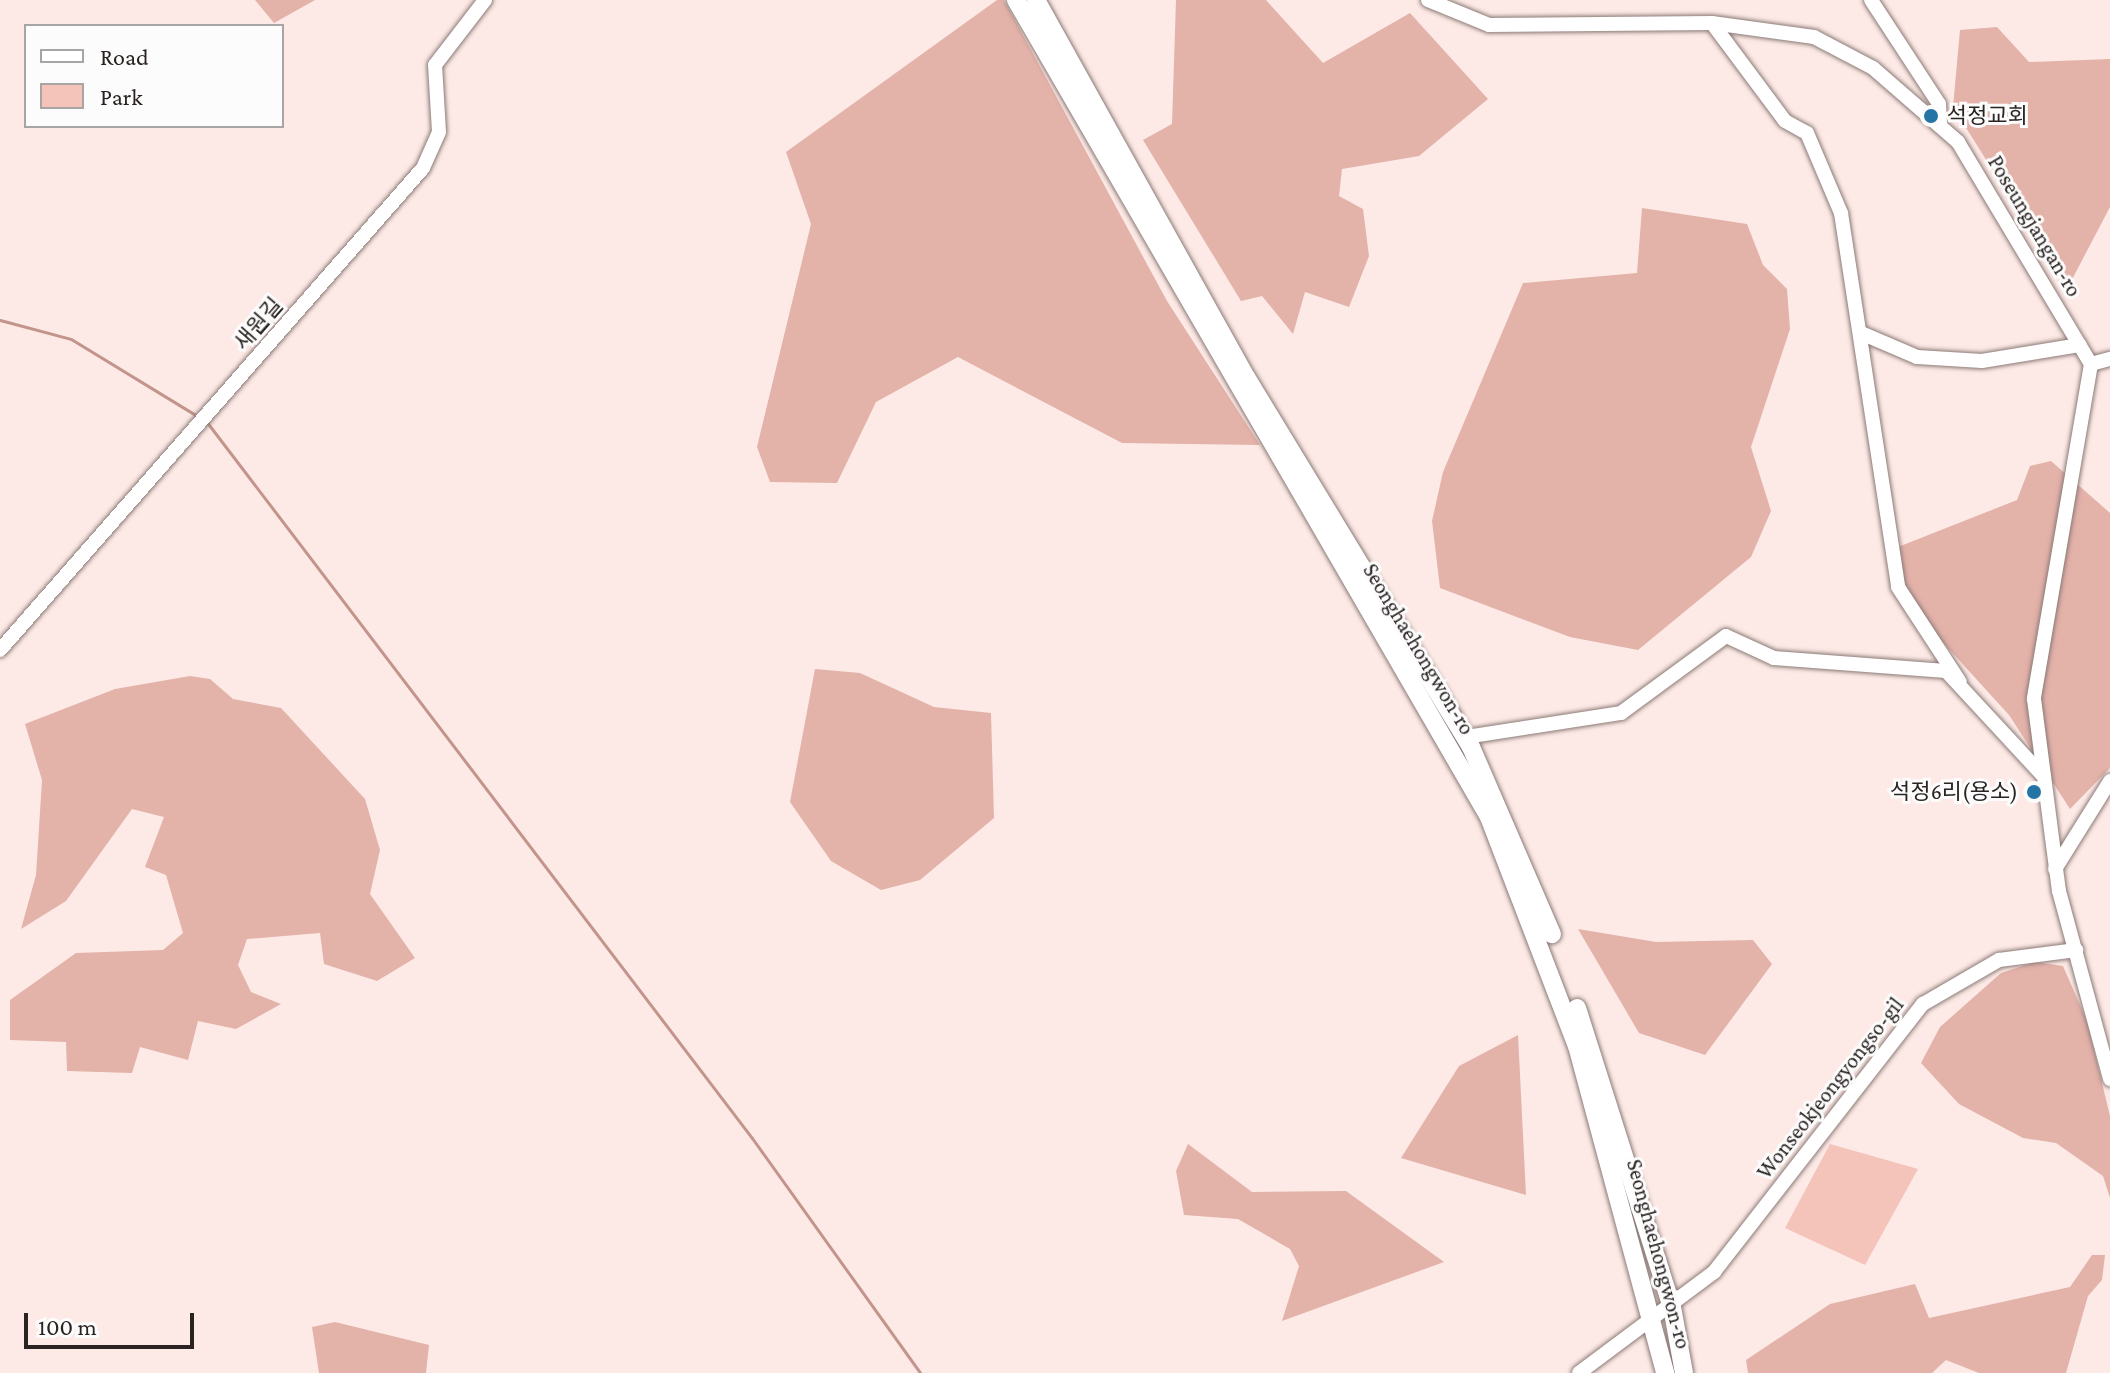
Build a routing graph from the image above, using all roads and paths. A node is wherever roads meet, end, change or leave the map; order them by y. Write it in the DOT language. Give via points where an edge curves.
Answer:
graph roads {
  1 [pos="485,0"];
  2 [pos="1016,0"];
  3 [pos="1036,0"];
  4 [pos="1428,0"];
  5 [pos="1871,0"];
  6 [pos="1712,23"];
  7 [pos="1940,126"];
  8 [pos="1861,333"];
  9 [pos="2080,345"];
  10 [pos="2109,362"];
  11 [pos="2091,364"];
  12 [pos="0,650"];
  13 [pos="1960,682"];
  14 [pos="1472,736"];
  15 [pos="2044,777"];
  16 [pos="2110,781"];
  17 [pos="2055,869"];
  18 [pos="2076,950"];
  19 [pos="2110,1079"];
  20 [pos="1672,1307"];
  21 [pos="1654,1316"];
  22 [pos="1579,1373"];
  23 [pos="1665,1373"];
  24 [pos="1684,1373"];
  1 -- 12 [label="street, 새원길" via="435,65 439,132 423,168"];
  2 -- 21 [label="main road, Seonghaehongwon-ro" via="1489,817 1577,1046"];
  3 -- 20 [label="main road, Seonghaehongwon-ro" via="1246,377 1471,747 1546,918"];
  4 -- 6 [label="street, Poseungjangan-ro" via="1466,19 1514,27 1589,19"];
  5 -- 7 [label="street" via="1939,104"];
  6 -- 7 [label="street, Poseungjangan-ro" via="1814,37 1873,68"];
  6 -- 8 [label="street" via="1785,121 1815,146 1841,213"];
  7 -- 9 [label="street, Poseungjangan-ro" via="1958,142"];
  8 -- 9 [label="street" via="1917,357 1982,361 2036,358"];
  8 -- 13 [label="street" via="1861,378 1898,587"];
  9 -- 11 [label="street, Poseungjangan-ro"];
  10 -- 11 [label="street"];
  11 -- 15 [label="street" via="2036,659"];
  13 -- 14 [label="street" via="1946,671 1774,658 1726,636 1621,713"];
  13 -- 15 [label="street"];
  15 -- 17 [label="street"];
  16 -- 17 [label="street"];
  17 -- 18 [label="street"];
  18 -- 19 [label="street"];
  18 -- 20 [label="street, Wonseokjeongyongso-gil" via="1999,960 1923,1004 1714,1272"];
  20 -- 21 [label="street, Wonseokjeongyongso-gil"];
  20 -- 24 [label="main road, Seonghaehongwon-ro"];
  21 -- 22 [label="street, Wonseokjeongyongso-gil"];
  21 -- 23 [label="main road, Seonghaehongwon-ro"];
}
